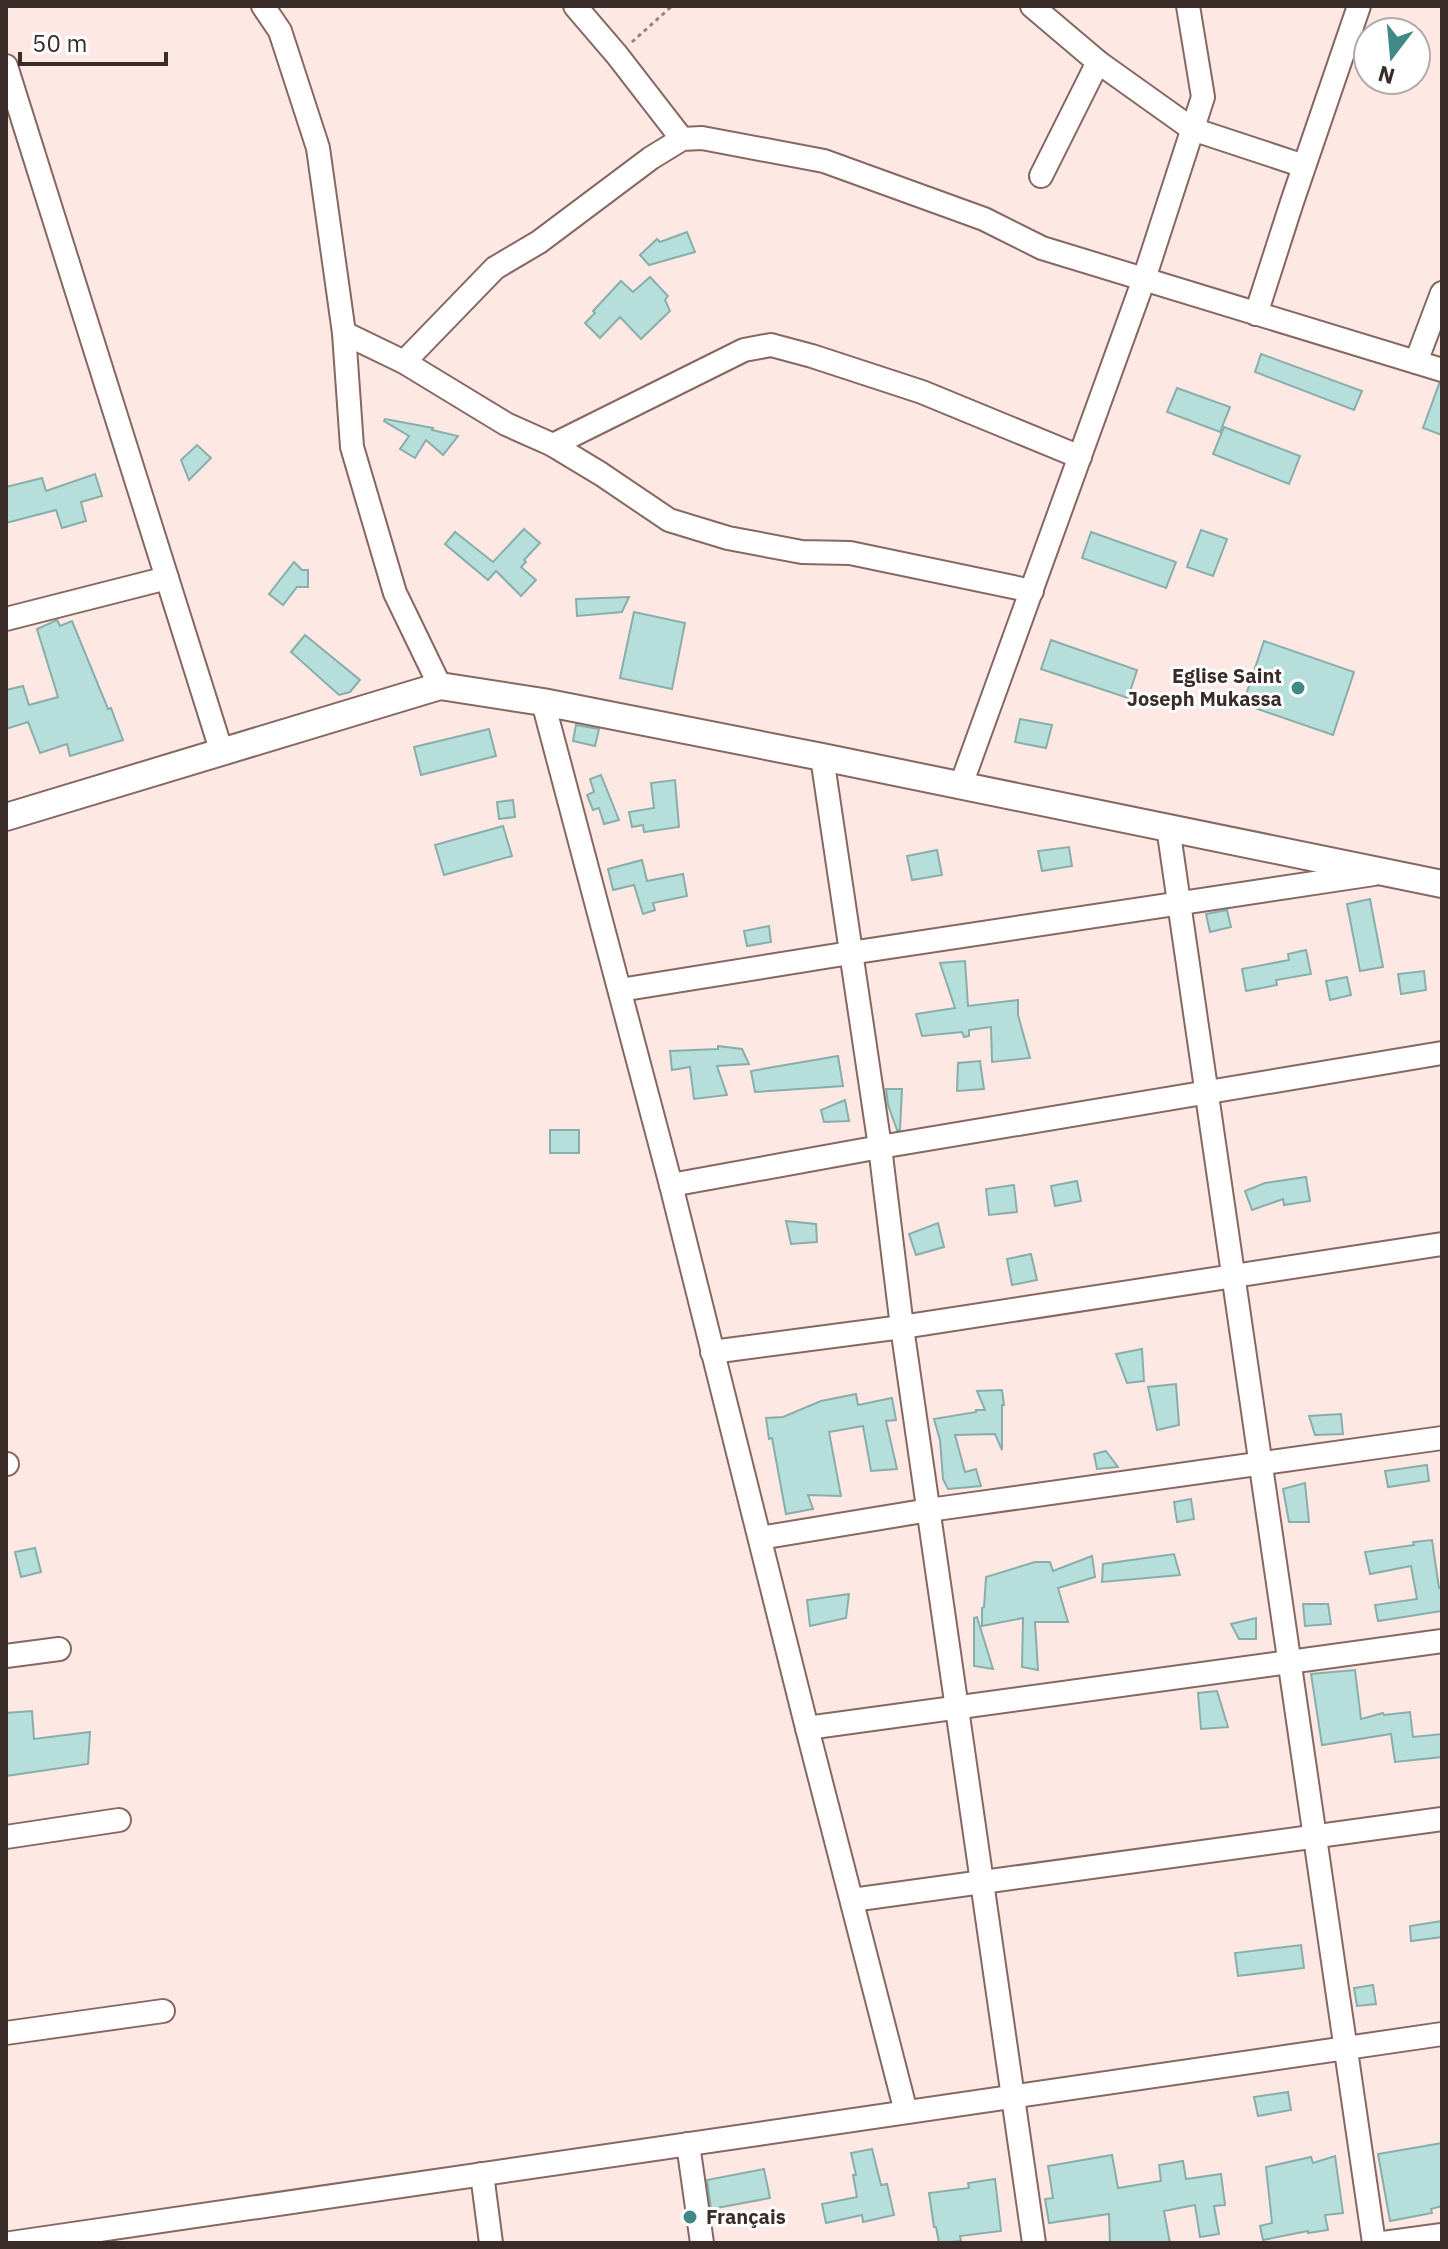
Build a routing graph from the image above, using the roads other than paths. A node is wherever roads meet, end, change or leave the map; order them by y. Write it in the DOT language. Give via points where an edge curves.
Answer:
graph roads {
  1 [pos="263,6"];
  2 [pos="575,6"];
  3 [pos="1032,6"];
  4 [pos="1188,6"];
  5 [pos="1359,6"];
  6 [pos="1098,62"];
  7 [pos="6,66"];
  8 [pos="15,127"];
  9 [pos="1192,129"];
  10 [pos="682,139"];
  11 [pos="1304,166"];
  12 [pos="1041,176"];
  13 [pos="1144,279"];
  14 [pos="1442,293"];
  15 [pos="1256,314"];
  16 [pos="344,333"];
  17 [pos="404,362"];
  18 [pos="1416,362"];
  19 [pos="1442,370"];
  20 [pos="553,445"];
  21 [pos="1080,457"];
  22 [pos="167,578"];
  23 [pos="1032,591"];
  24 [pos="6,619"];
  25 [pos="440,686"];
  26 [pos="543,702"];
  27 [pos="222,753"];
  28 [pos="822,757"];
  29 [pos="961,785"];
  30 [pos="6,817"];
  31 [pos="1168,827"];
  32 [pos="1387,872"];
  33 [pos="1442,884"];
  34 [pos="1179,903"];
  35 [pos="850,953"];
  36 [pos="620,990"];
  37 [pos="1442,1053"];
  38 [pos="1207,1093"];
  39 [pos="880,1147"];
  40 [pos="671,1185"];
  41 [pos="1442,1244"];
  42 [pos="1233,1276"];
  43 [pos="902,1327"];
  44 [pos="712,1352"];
  45 [pos="1442,1438"];
  46 [pos="1261,1464"];
  47 [pos="929,1510"];
  48 [pos="760,1538"];
  49 [pos="1442,1641"];
  50 [pos="59,1649"];
  51 [pos="6,1656"];
  52 [pos="1289,1663"];
  53 [pos="957,1709"];
  54 [pos="807,1728"];
  55 [pos="1442,1819"];
  56 [pos="119,1820"];
  57 [pos="1315,1836"];
  58 [pos="6,1837"];
  59 [pos="983,1883"];
  60 [pos="852,1900"];
  61 [pos="163,2011"];
  62 [pos="6,2033"];
  63 [pos="1442,2034"];
  64 [pos="1345,2048"];
  65 [pos="1013,2097"];
  66 [pos="906,2112"];
  67 [pos="688,2144"];
  68 [pos="482,2174"];
  69 [pos="1442,2235"];
  70 [pos="11,2243"];
  71 [pos="491,2243"];
  72 [pos="702,2243"];
  73 [pos="1034,2243"];
  74 [pos="1374,2243"];
  75 [pos="1383,2243"];
  1 -- 16 [label="street" via="280,31 318,148"];
  2 -- 10 [label="street"];
  3 -- 6 [label="street"];
  4 -- 9 [label="street" via="1203,97"];
  5 -- 11 [label="street"];
  6 -- 9 [label="street"];
  6 -- 12 [label="street"];
  7 -- 8 [label="street"];
  8 -- 22 [label="street"];
  9 -- 11 [label="street"];
  9 -- 13 [label="street"];
  10 -- 13 [label="street" via="702,138 824,161 984,219 1042,248"];
  10 -- 17 [label="street" via="495,268"];
  11 -- 15 [label="street"];
  13 -- 15 [label="street"];
  13 -- 21 [label="street"];
  14 -- 18 [label="street"];
  15 -- 18 [label="street"];
  16 -- 17 [label="street"];
  16 -- 25 [label="street" via="352,447 395,593"];
  17 -- 20 [label="street" via="506,424"];
  18 -- 19 [label="street"];
  20 -- 21 [label="street" via="744,350 771,345 922,392"];
  20 -- 23 [label="street" via="669,520 728,538 802,552 850,553"];
  21 -- 23 [label="street"];
  22 -- 24 [label="street"];
  22 -- 27 [label="street"];
  23 -- 29 [label="street"];
  25 -- 26 [label="street"];
  25 -- 27 [label="street"];
  26 -- 28 [label="street"];
  26 -- 36 [label="street"];
  27 -- 30 [label="street"];
  28 -- 29 [label="street"];
  28 -- 35 [label="street"];
  29 -- 31 [label="street"];
  31 -- 32 [label="street"];
  31 -- 34 [label="street"];
  32 -- 33 [label="street"];
  32 -- 34 [label="street"];
  34 -- 35 [label="street"];
  34 -- 38 [label="street"];
  35 -- 36 [label="street"];
  35 -- 39 [label="street"];
  36 -- 40 [label="street"];
  37 -- 38 [label="street"];
  38 -- 39 [label="street"];
  38 -- 42 [label="street"];
  39 -- 40 [label="street"];
  39 -- 43 [label="street"];
  40 -- 44 [label="street"];
  41 -- 42 [label="street"];
  42 -- 43 [label="street"];
  42 -- 46 [label="street"];
  43 -- 44 [label="street"];
  43 -- 47 [label="street"];
  44 -- 48 [label="street"];
  45 -- 46 [label="street"];
  46 -- 47 [label="street"];
  46 -- 52 [label="street"];
  47 -- 48 [label="street"];
  47 -- 53 [label="street"];
  48 -- 54 [label="street"];
  49 -- 52 [label="street"];
  50 -- 51 [label="street"];
  52 -- 53 [label="street"];
  52 -- 57 [label="street"];
  53 -- 54 [label="street"];
  53 -- 59 [label="street"];
  54 -- 60 [label="street"];
  55 -- 57 [label="street"];
  56 -- 58 [label="street"];
  57 -- 59 [label="street"];
  57 -- 64 [label="street"];
  59 -- 60 [label="street"];
  59 -- 65 [label="street"];
  60 -- 66 [label="street"];
  61 -- 62 [label="street"];
  63 -- 64 [label="street"];
  64 -- 65 [label="street"];
  64 -- 74 [label="street"];
  65 -- 66 [label="street"];
  65 -- 73 [label="street"];
  66 -- 67 [label="street"];
  67 -- 68 [label="street"];
  67 -- 72 [label="street"];
  68 -- 70 [label="street"];
  68 -- 71 [label="street"];
  69 -- 75 [label="street"];
}
